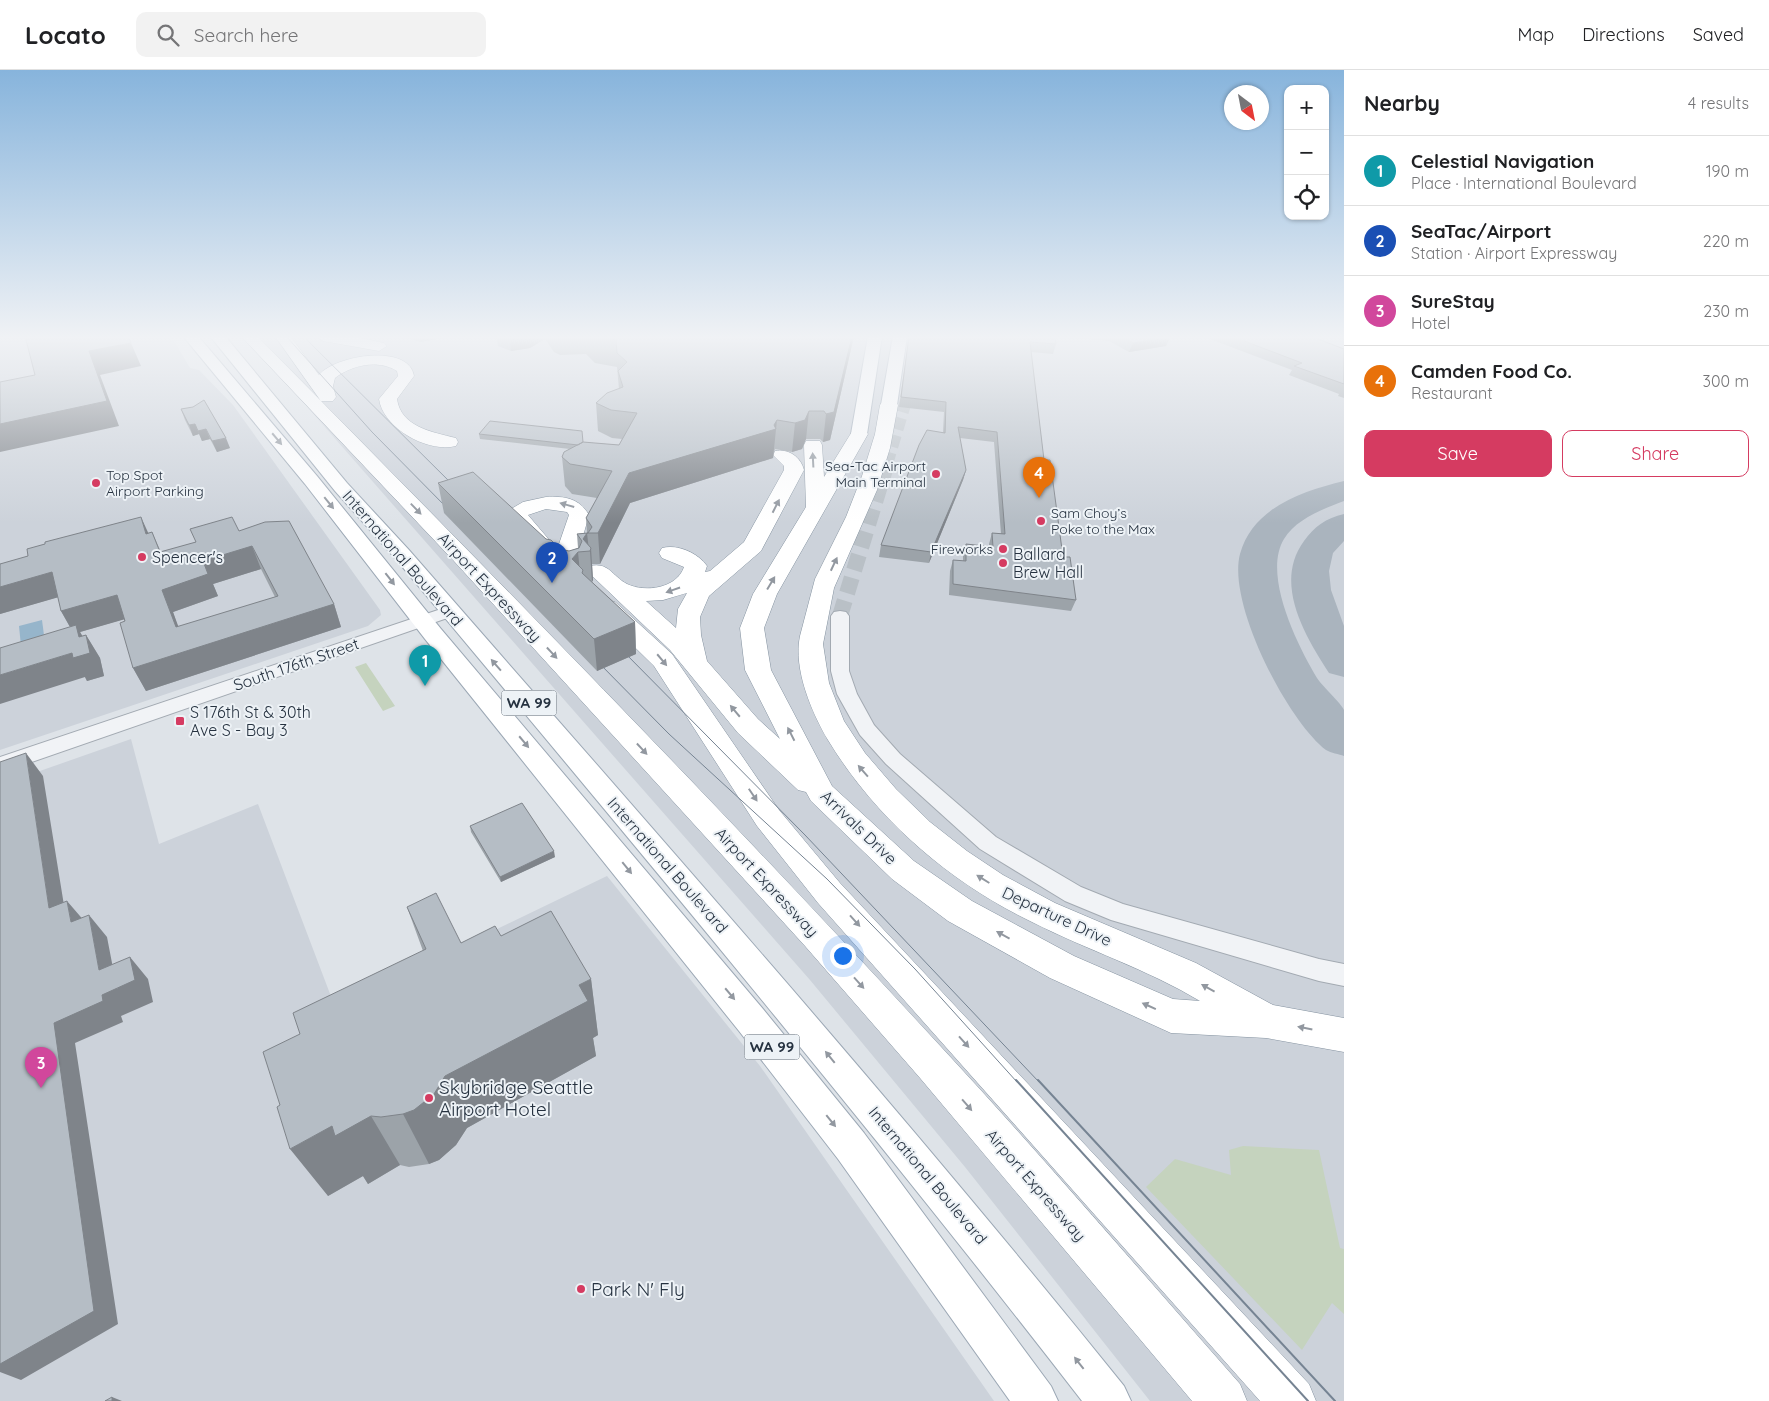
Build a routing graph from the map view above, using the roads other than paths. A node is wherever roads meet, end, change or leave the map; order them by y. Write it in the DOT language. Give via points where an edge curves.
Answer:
graph roads {
  1 [pos="242,398"];
  2 [pos="269,398"];
  3 [pos="308,398"];
  4 [pos="329,398"];
  5 [pos="388,398"];
  6 [pos="865,398"];
  7 [pos="890,398"];
  8 [pos="889,405"];
  9 [pos="859,434"];
  10 [pos="448,442"];
  11 [pos="813,446"];
  12 [pos="314,452"];
  13 [pos="782,455"];
  14 [pos="382,474"];
  15 [pos="311,480"];
  16 [pos="341,487"];
  17 [pos="816,509"];
  18 [pos="752,528"];
  19 [pos="670,553"];
  20 [pos="591,576"];
  21 [pos="698,593"];
  22 [pos="437,616"];
  23 [pos="840,616"];
  24 [pos="696,664"];
  25 [pos="0,765"];
  26 [pos="820,793"];
  27 [pos="1344,975"];
  28 [pos="783,999"];
  29 [pos="751,1020"];
  30 [pos="1266,1020"];
  31 [pos="1344,1035"];
  32 [pos="1068,1222"];
  33 [pos="1036,1401"];
  34 [pos="1109,1401"];
  35 [pos="1200,1401"];
  36 [pos="1223,1401"];
  37 [pos="1292,1401"];
  1 -- 15 [label="main road, International Boulevard / WA 99, one-way"];
  2 -- 12 [label="main road, International Boulevard / WA 99"];
  3 -- 14 [label="highway, Airport Expressway"];
  4 -- 14 [label="highway" via="356,429"];
  5 -- 10 [label="highway" via="391,410 410,430"];
  6 -- 9 [label="main road, Arrivals Drive"];
  7 -- 8 [label="main road"];
  30 -- 8 [label="highway, Departure Drive, one-way" via="1175,970 1025,904 949,856 908,819 853,759 819,695 811,644 824,587 856,518 884,439"];
  9 -- 17 [label="highway, Arrivals Drive"];
  17 -- 11 [label="highway, one-way"];
  12 -- 15 [label="main road" via="319,475"];
  12 -- 16 [label="main road, International Boulevard / WA 99"];
  21 -- 13 [label="highway, one-way" via="745,554 759,538 794,470 793,464"];
  14 -- 32 [label="highway, Airport Expressway, one-way" via="817,936"];
  15 -- 16 [label="main road" via="324,479"];
  15 -- 22 [label="main road, International Boulevard / WA 99, one-way"];
  16 -- 22 [label="main road, International Boulevard / WA 99"];
  26 -- 17 [label="highway, Arrivals Drive, one-way" via="758,670 752,628 764,594"];
  18 -- 21 [label="highway" via="728,550"];
  19 -- 20 [label="highway, one-way" via="690,560 696,566 690,580 682,587 662,593 627,592"];
  20 -- 20 [label="highway, one-way" via="570,544 579,515 576,508 564,503 545,504 520,511 518,518"];
  20 -- 24 [label="highway" via="679,644"];
  20 -- 37 [label="highway, one-way" via="663,660 768,818 829,893"];
  21 -- 24 [label="highway" via="686,618"];
  22 -- 25 [label="street, South 176th Street"];
  28 -- 22 [label="main road, International Boulevard / WA 99, one-way"];
  22 -- 29 [label="main road, International Boulevard / WA 99, one-way"];
  23 -- 27 [label="street" via="840,671 867,730 893,760 988,843 1073,894 1119,913"];
  26 -- 24 [label="highway, one-way" via="748,726"];
  30 -- 26 [label="highway, Arrivals Drive, one-way" via="1172,1016 1062,967 960,911 903,870"];
  28 -- 29 [label="main road"];
  34 -- 28 [label="main road, International Boulevard / WA 99, one-way" via="1007,1270"];
  29 -- 33 [label="main road, International Boulevard / WA 99, one-way" via="856,1153"];
  31 -- 30 [label="highway, one-way"];
  32 -- 35 [label="highway"];
  32 -- 36 [label="highway, Airport Expressway"];
}
